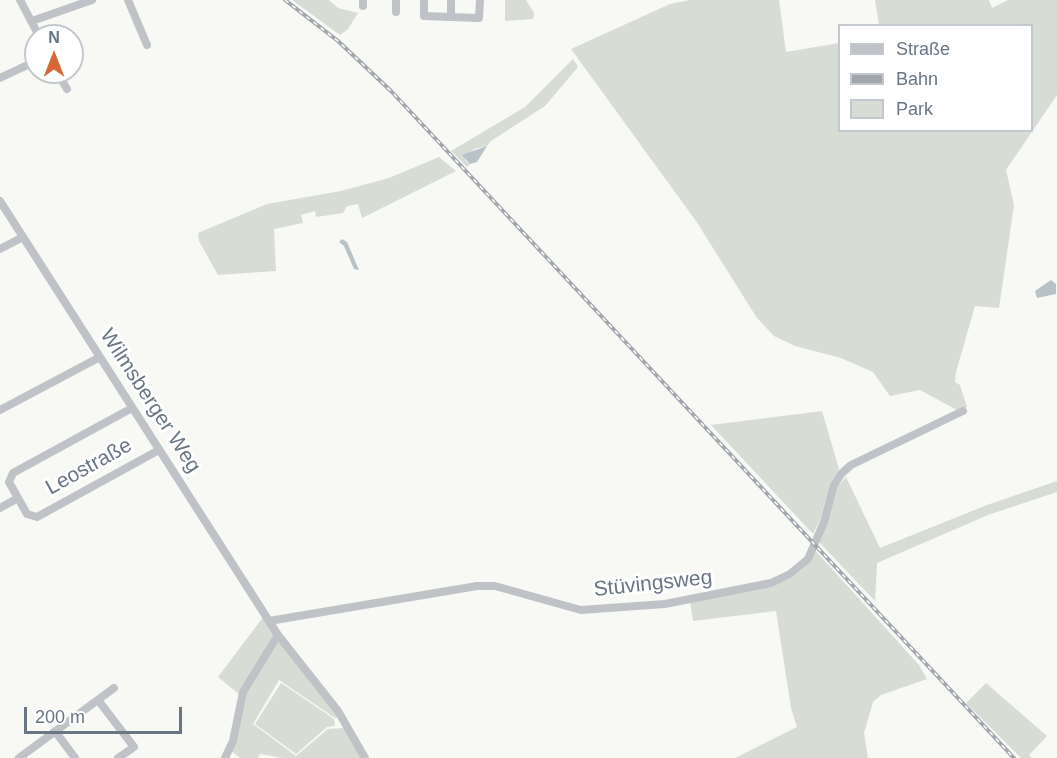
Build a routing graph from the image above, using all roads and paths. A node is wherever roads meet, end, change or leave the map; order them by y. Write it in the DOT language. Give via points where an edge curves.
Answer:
graph roads {
  1 [pos="20,0"];
  2 [pos="92,0"];
  3 [pos="128,0"];
  4 [pos="396,0"];
  5 [pos="424,0"];
  6 [pos="451,0"];
  7 [pos="480,0"];
  8 [pos="396,12"];
  9 [pos="451,17"];
  10 [pos="32,21"];
  11 [pos="33,24"];
  12 [pos="147,45"];
  13 [pos="24,67"];
  14 [pos="0,78"];
  15 [pos="64,84"];
  16 [pos="67,89"];
  17 [pos="0,201"];
  18 [pos="23,237"];
  19 [pos="0,249"];
  20 [pos="100,357"];
  21 [pos="132,408"];
  22 [pos="0,410"];
  23 [pos="963,411"];
  24 [pos="159,450"];
  25 [pos="18,498"];
  26 [pos="0,508"];
  27 [pos="269,621"];
  28 [pos="278,635"];
  29 [pos="114,688"];
  30 [pos="98,700"];
  31 [pos="55,731"];
  32 [pos="19,758"];
  33 [pos="75,758"];
  34 [pos="118,758"];
  35 [pos="225,758"];
  36 [pos="365,758"];
  1 -- 10 [label="street"];
  2 -- 10 [label="street"];
  3 -- 12 [label="street"];
  4 -- 8 [label="street"];
  5 -- 9 [label="street" via="424,16"];
  6 -- 9 [label="street"];
  7 -- 9 [label="street" via="479,18"];
  10 -- 11 [label="street"];
  13 -- 14 [label="street"];
  15 -- 16 [label="street"];
  17 -- 18 [label="street, Wilmsberger Weg"];
  18 -- 19 [label="street"];
  18 -- 20 [label="street, Wilmsberger Weg"];
  20 -- 21 [label="street, Wilmsberger Weg"];
  20 -- 22 [label="street"];
  21 -- 24 [label="street, Wilmsberger Weg"];
  21 -- 25 [label="street" via="12,472 9,482"];
  23 -- 27 [label="street, Stüvingsweg" via="851,465 834,485 808,559 796,571 771,583 665,604 581,610 495,586 477,586"];
  24 -- 25 [label="street, Leostraße" via="37,517 27,514"];
  24 -- 27 [label="street, Wilmsberger Weg"];
  25 -- 26 [label="street"];
  27 -- 28 [label="street, Wilmsberger Weg"];
  28 -- 35 [label="street" via="243,692 233,741"];
  28 -- 36 [label="street, Wilmsberger Weg" via="338,711"];
  29 -- 30 [label="street"];
  30 -- 31 [label="street"];
  30 -- 34 [label="street" via="134,747"];
  31 -- 32 [label="street"];
  31 -- 33 [label="street"];
}
